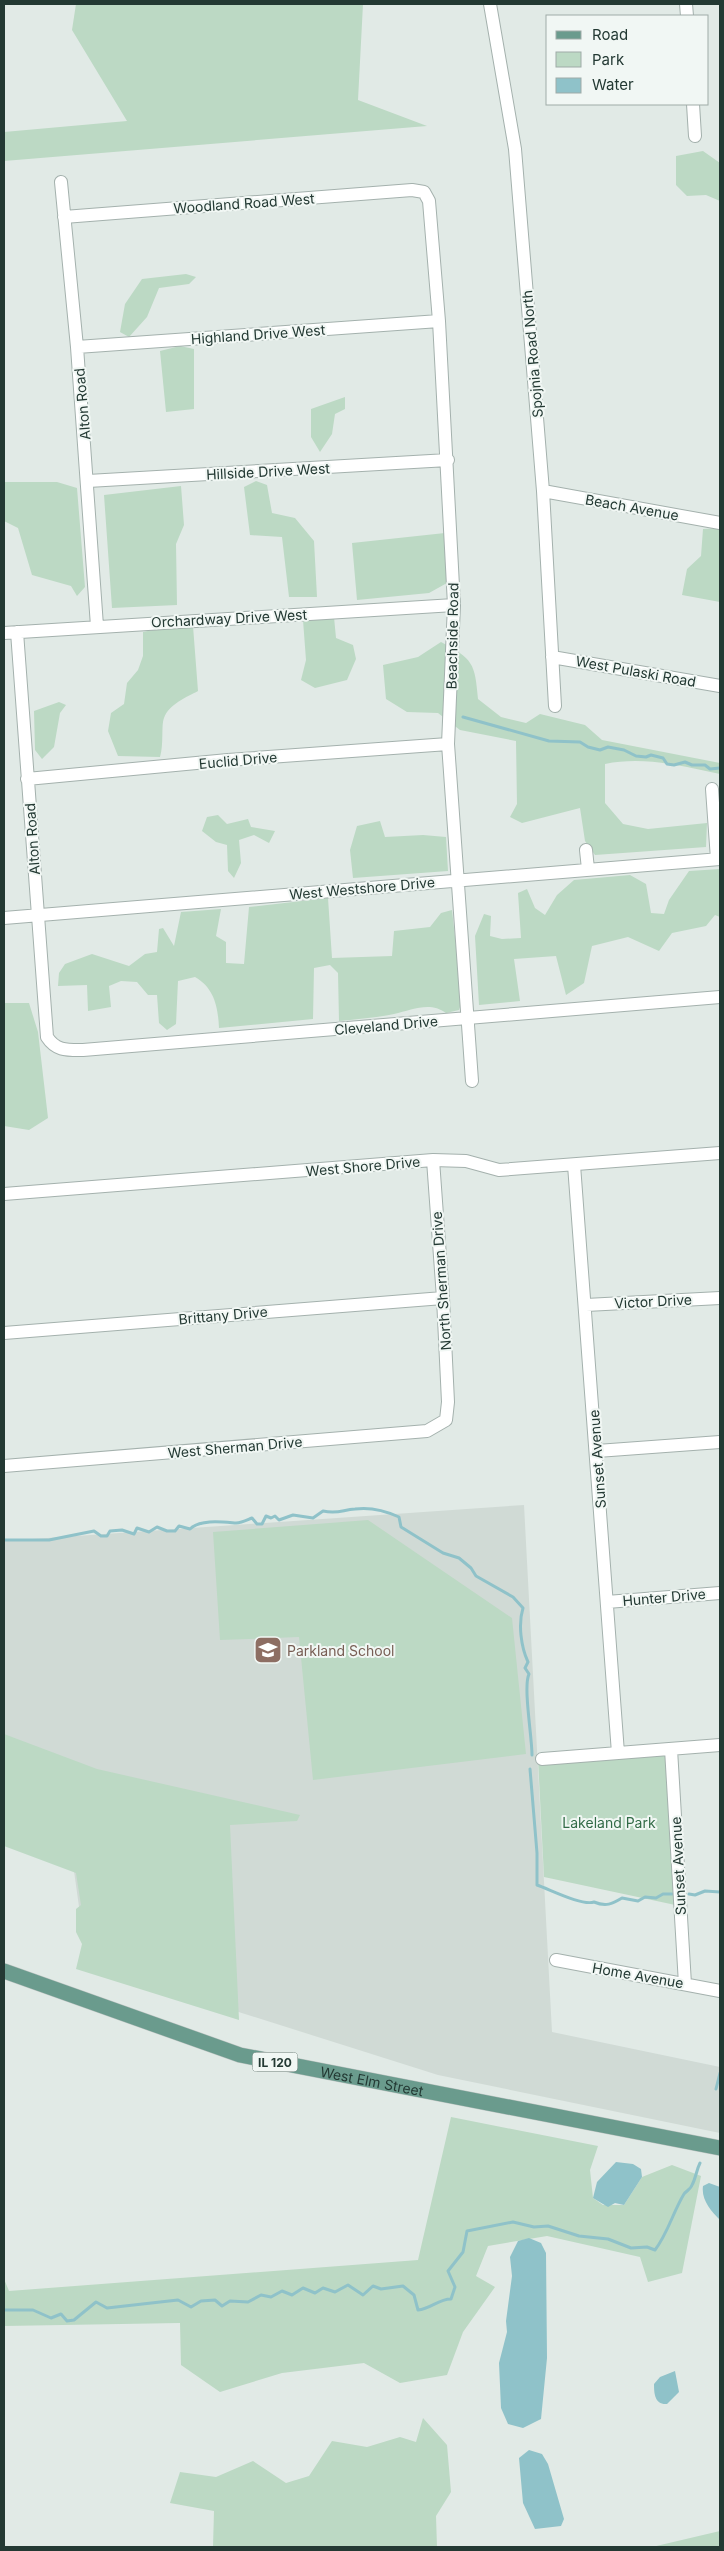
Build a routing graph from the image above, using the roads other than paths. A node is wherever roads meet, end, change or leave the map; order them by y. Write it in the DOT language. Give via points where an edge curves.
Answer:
graph roads {
  1 [pos="490,4"];
  2 [pos="693,105"];
  3 [pos="695,136"];
  4 [pos="61,182"];
  5 [pos="424,192"];
  6 [pos="64,217"];
  7 [pos="440,321"];
  8 [pos="77,347"];
  9 [pos="448,460"];
  10 [pos="88,481"];
  11 [pos="543,491"];
  12 [pos="720,523"];
  13 [pos="454,605"];
  14 [pos="96,626"];
  15 [pos="17,632"];
  16 [pos="4,633"];
  17 [pos="552,657"];
  18 [pos="720,686"];
  19 [pos="555,706"];
  20 [pos="448,744"];
  21 [pos="27,779"];
  22 [pos="712,790"];
  23 [pos="586,850"];
  24 [pos="719,859"];
  25 [pos="588,870"];
  26 [pos="459,880"];
  27 [pos="38,916"];
  28 [pos="4,918"];
  29 [pos="720,997"];
  30 [pos="468,1018"];
  31 [pos="52,1045"];
  32 [pos="472,1082"];
  33 [pos="720,1153"];
  34 [pos="433,1160"];
  35 [pos="574,1165"];
  36 [pos="4,1194"];
  37 [pos="443,1298"];
  38 [pos="720,1298"];
  39 [pos="586,1305"];
  40 [pos="4,1333"];
  41 [pos="448,1402"];
  42 [pos="720,1442"];
  43 [pos="597,1451"];
  44 [pos="4,1466"];
  45 [pos="720,1592"];
  46 [pos="607,1602"];
  47 [pos="720,1745"];
  48 [pos="672,1749"];
  49 [pos="618,1753"];
  50 [pos="542,1759"];
  51 [pos="556,1960"];
  52 [pos="4,1971"];
  53 [pos="685,1984"];
  54 [pos="720,1991"];
  55 [pos="720,2148"];
  1 -- 11 [label="street, Spojnia Road North" via="515,149"];
  2 -- 3 [label="street"];
  4 -- 6 [label="street, Alton Road"];
  5 -- 6 [label="street, Woodland Road West" via="412,190"];
  5 -- 7 [label="street, Beachside Road" via="429,202"];
  6 -- 8 [label="street, Alton Road"];
  7 -- 8 [label="street, Highland Drive West"];
  7 -- 9 [label="street, Beachside Road"];
  8 -- 10 [label="street, Alton Road"];
  9 -- 10 [label="street, Hillside Drive West"];
  9 -- 13 [label="street, Beachside Road"];
  10 -- 14 [label="street, Alton Road"];
  11 -- 12 [label="street, Beach Avenue"];
  11 -- 17 [label="street, Spojnia Road North"];
  13 -- 14 [label="street, Orchardway Drive West"];
  13 -- 20 [label="street, Beachside Road"];
  14 -- 15 [label="street, Orchardway Drive West"];
  15 -- 16 [label="street, Orchardway Drive West"];
  15 -- 21 [label="street, Alton Road"];
  17 -- 18 [label="street, West Pulaski Road"];
  17 -- 19 [label="street, Spojnia Road North"];
  20 -- 21 [label="street, Euclid Drive"];
  20 -- 26 [label="street, Beachside Road"];
  21 -- 27 [label="street, Alton Road"];
  22 -- 24 [label="street"];
  23 -- 25 [label="street"];
  24 -- 25 [label="street, West Westshore Drive"];
  25 -- 26 [label="street, West Westshore Drive"];
  26 -- 27 [label="street, West Westshore Drive"];
  26 -- 30 [label="street, Beachside Road"];
  27 -- 28 [label="street, West Westshore Drive"];
  27 -- 31 [label="street, Alton Road" via="47,1037"];
  29 -- 30 [label="street, Cleveland Drive"];
  30 -- 31 [label="street, Cleveland Drive" via="83,1050 62,1050"];
  30 -- 32 [label="street, Beachside Road"];
  33 -- 35 [label="street, West Shore Drive"];
  34 -- 35 [label="street, West Shore Drive" via="466,1161 499,1170"];
  34 -- 36 [label="street, West Shore Drive"];
  34 -- 37 [label="street, North Sherman Drive"];
  35 -- 39 [label="street, Sunset Avenue"];
  37 -- 40 [label="street, Brittany Drive"];
  37 -- 41 [label="street, North Sherman Drive"];
  38 -- 39 [label="street, Victor Drive"];
  39 -- 43 [label="street, Sunset Avenue"];
  41 -- 44 [label="street, West Sherman Drive" via="446,1420 427,1431"];
  42 -- 43 [label="street"];
  43 -- 46 [label="street, Sunset Avenue"];
  45 -- 46 [label="street, Hunter Drive"];
  46 -- 49 [label="street, Sunset Avenue"];
  47 -- 48 [label="street"];
  48 -- 49 [label="street"];
  48 -- 53 [label="street, Sunset Avenue"];
  49 -- 50 [label="street"];
  51 -- 53 [label="street, Home Avenue"];
  52 -- 55 [label="main road, West Elm Street / IL 120" via="240,2055"];
  53 -- 54 [label="street, Home Avenue"];
}
